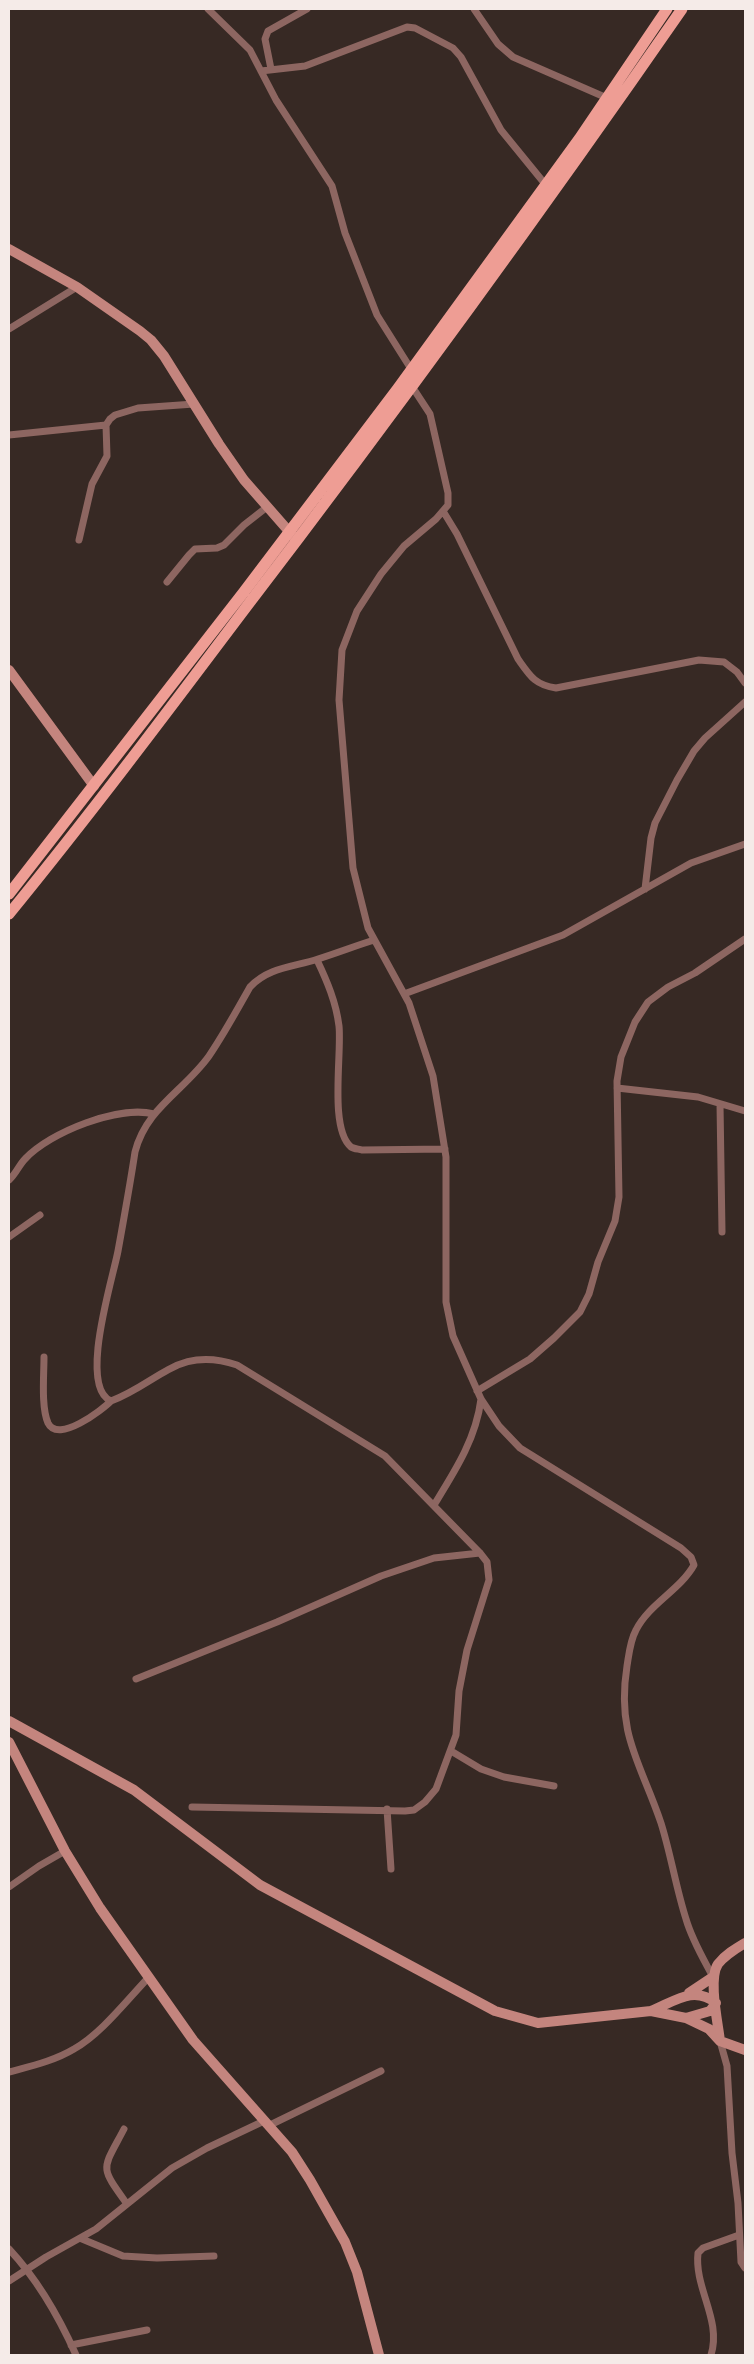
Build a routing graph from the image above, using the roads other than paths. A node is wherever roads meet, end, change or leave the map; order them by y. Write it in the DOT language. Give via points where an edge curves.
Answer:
graph roads {
  1 [pos="208,9"];
  2 [pos="307,9"];
  3 [pos="474,9"];
  4 [pos="667,9"];
  5 [pos="682,9"];
  6 [pos="271,69"];
  7 [pos="261,71"];
  8 [pos="607,98"];
  9 [pos="545,184"];
  10 [pos="9,248"];
  11 [pos="77,288"];
  12 [pos="9,329"];
  13 [pos="411,369"];
  14 [pos="412,388"];
  15 [pos="194,404"];
  16 [pos="106,425"];
  17 [pos="9,435"];
  18 [pos="267,507"];
  19 [pos="443,511"];
  20 [pos="288,532"];
  21 [pos="79,540"];
  22 [pos="297,541"];
  23 [pos="167,582"];
  24 [pos="9,670"];
  25 [pos="745,683"];
  26 [pos="745,702"];
  27 [pos="94,786"];
  28 [pos="745,844"];
  29 [pos="645,888"];
  30 [pos="9,894"];
  31 [pos="9,914"];
  32 [pos="745,939"];
  33 [pos="374,940"];
  34 [pos="316,960"];
  35 [pos="404,994"];
  36 [pos="617,1088"];
  37 [pos="720,1104"];
  38 [pos="745,1111"];
  39 [pos="154,1114"];
  40 [pos="445,1149"];
  41 [pos="9,1180"];
  42 [pos="40,1215"];
  43 [pos="722,1232"];
  44 [pos="9,1237"];
  45 [pos="44,1357"];
  46 [pos="477,1391"];
  47 [pos="480,1400"];
  48 [pos="111,1401"];
  49 [pos="434,1505"];
  50 [pos="480,1553"];
  51 [pos="136,1679"];
  52 [pos="9,1721"];
  53 [pos="9,1742"];
  54 [pos="451,1751"];
  55 [pos="554,1786"];
  56 [pos="192,1807"];
  57 [pos="387,1809"];
  58 [pos="65,1852"];
  59 [pos="391,1869"];
  60 [pos="9,1887"];
  61 [pos="745,1942"];
  62 [pos="149,1977"];
  63 [pos="713,1977"];
  64 [pos="682,1997"];
  65 [pos="716,2003"];
  66 [pos="650,2011"];
  67 [pos="686,2018"];
  68 [pos="720,2041"];
  69 [pos="745,2050"];
  70 [pos="381,2071"];
  71 [pos="9,2072"];
  72 [pos="266,2124"];
  73 [pos="124,2129"];
  74 [pos="127,2204"];
  75 [pos="739,2235"];
  76 [pos="82,2238"];
  77 [pos="9,2249"];
  78 [pos="214,2256"];
  79 [pos="745,2268"];
  80 [pos="28,2270"];
  81 [pos="9,2281"];
  82 [pos="147,2330"];
  83 [pos="72,2346"];
  84 [pos="76,2355"];
  85 [pos="379,2355"];
  86 [pos="711,2355"];
  1 -- 7 [label="street" via="245,44"];
  2 -- 6 [label="street" via="268,31 265,39"];
  3 -- 8 [label="street" via="498,44 513,57"];
  4 -- 8 [label="main road"];
  5 -- 14 [label="main road"];
  6 -- 7 [label="street"];
  6 -- 9 [label="street" via="305,66 397,29 416,28 453,48 461,57 501,130"];
  7 -- 13 [label="street" via="332,186 344,233 376,315"];
  8 -- 9 [label="main road"];
  9 -- 13 [label="main road"];
  10 -- 11 [label="street"];
  11 -- 12 [label="street"];
  11 -- 15 [label="street" via="150,340"];
  13 -- 20 [label="main road"];
  14 -- 19 [label="street" via="432,422 448,493 448,505"];
  14 -- 22 [label="main road"];
  15 -- 16 [label="street" via="132,410 115,415"];
  15 -- 18 [label="street" via="244,480"];
  16 -- 17 [label="street"];
  16 -- 21 [label="street" via="107,456 92,484"];
  18 -- 20 [label="street"];
  18 -- 23 [label="street" via="224,545 195,549 188,554"];
  19 -- 25 [label="street" via="474,566 518,659 542,686 556,688 699,660 724,662"];
  19 -- 33 [label="street" via="404,546 381,574 357,611 342,650 339,700 353,868"];
  20 -- 22 [label="street"];
  20 -- 27 [label="main road"];
  22 -- 31 [label="main road"];
  24 -- 27 [label="street"];
  26 -- 29 [label="street" via="694,751 673,788 650,838"];
  27 -- 30 [label="main road"];
  28 -- 29 [label="street" via="691,863"];
  29 -- 35 [label="street" via="563,935"];
  32 -- 36 [label="street" via="648,1002 635,1022 621,1057"];
  33 -- 34 [label="street"];
  33 -- 35 [label="street"];
  34 -- 39 [label="street" via="259,978 250,987 208,1056"];
  34 -- 40 [label="street" via="331,989 339,1028 338,1097 341,1128 346,1140 352,1147 362,1150"];
  35 -- 40 [label="street" via="419,1027 434,1076"];
  36 -- 37 [label="street" via="698,1097"];
  36 -- 46 [label="street" via="619,1197 615,1221 580,1312 530,1359"];
  37 -- 38 [label="street"];
  37 -- 43 [label="street"];
  39 -- 41 [label="street" via="129,1112 59,1136 25,1159"];
  39 -- 48 [label="street" via="139,1135 114,1275 98,1334 101,1391"];
  40 -- 46 [label="street" via="446,1302 453,1336"];
  42 -- 44 [label="street"];
  45 -- 48 [label="street" via="45,1407 48,1425 54,1429 64,1430 76,1425 100,1412"];
  46 -- 47 [label="street"];
  47 -- 49 [label="street" via="478,1421 470,1443"];
  47 -- 63 [label="street" via="520,1448 691,1557 694,1565 690,1573 636,1629 623,1692 624,1717 661,1822 685,1918"];
  48 -- 49 [label="street" via="183,1362 221,1359 237,1364 372,1446 397,1466"];
  49 -- 50 [label="street"];
  50 -- 51 [label="street" via="434,1558 381,1576"];
  50 -- 54 [label="street" via="487,1562 489,1580 467,1650"];
  52 -- 66 [label="street" via="134,1790 260,1885 495,2011 538,2023"];
  53 -- 58 [label="street"];
  54 -- 55 [label="street" via="482,1769 504,1777"];
  54 -- 57 [label="street" via="436,1789 425,1802 414,1810"];
  56 -- 57 [label="street"];
  57 -- 59 [label="street"];
  58 -- 60 [label="street"];
  58 -- 62 [label="street"];
  61 -- 63 [label="street" via="727,1954"];
  62 -- 71 [label="street" via="75,2049 40,2064"];
  62 -- 72 [label="street" via="193,2040"];
  63 -- 64 [label="street"];
  63 -- 65 [label="street"];
  64 -- 65 [label="street" via="706,1995"];
  64 -- 66 [label="street"];
  65 -- 67 [label="street" via="710,2011"];
  65 -- 68 [label="street"];
  66 -- 67 [label="street"];
  67 -- 68 [label="street" via="709,2029"];
  68 -- 69 [label="street"];
  68 -- 75 [label="street" via="726,2066"];
  70 -- 72 [label="street"];
  72 -- 74 [label="street" via="207,2148 180,2163"];
  72 -- 85 [label="street" via="292,2152 345,2242 357,2272"];
  73 -- 74 [label="street" via="105,2170"];
  74 -- 76 [label="street"];
  75 -- 79 [label="street" via="741,2262"];
  75 -- 86 [label="street" via="703,2248 698,2253 699,2275 712,2324 714,2341"];
  76 -- 78 [label="street" via="123,2256"];
  76 -- 80 [label="street"];
  77 -- 80 [label="street"];
  80 -- 81 [label="street"];
  80 -- 83 [label="street"];
  82 -- 83 [label="street"];
  83 -- 84 [label="street"];
}
